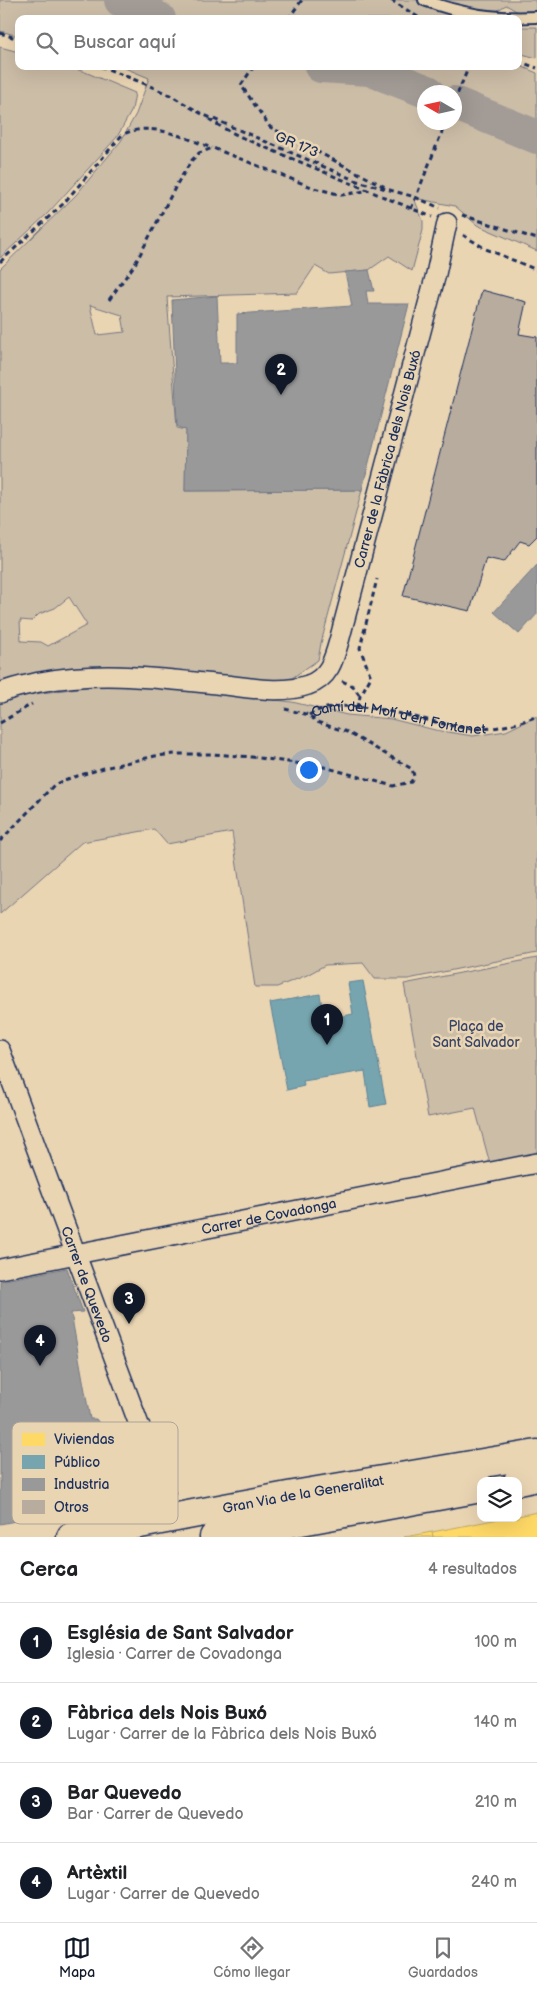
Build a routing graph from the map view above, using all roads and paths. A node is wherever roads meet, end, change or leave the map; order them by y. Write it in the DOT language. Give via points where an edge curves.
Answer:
graph roads {
  1 [pos="302,0"];
  2 [pos="391,0"];
  3 [pos="424,0"];
  4 [pos="291,15"];
  5 [pos="415,15"];
  6 [pos="480,15"];
  7 [pos="522,18"];
  8 [pos="537,18"];
  9 [pos="0,33"];
  10 [pos="15,38"];
  11 [pos="522,63"];
  12 [pos="537,68"];
  13 [pos="110,70"];
  14 [pos="251,70"];
  15 [pos="467,70"];
  16 [pos="461,85"];
  17 [pos="202,114"];
  18 [pos="443,130"];
  19 [pos="213,148"];
  20 [pos="366,191"];
  21 [pos="395,192"];
  22 [pos="416,197"];
  23 [pos="448,214"];
  24 [pos="537,239"];
  25 [pos="0,262"];
  26 [pos="537,270"];
  27 [pos="109,300"];
  28 [pos="327,673"];
  29 [pos="0,693"];
  30 [pos="36,701"];
  31 [pos="278,707"];
  32 [pos="358,708"];
  33 [pos="309,715"];
  34 [pos="537,716"];
  35 [pos="0,723"];
  36 [pos="0,841"];
  37 [pos="0,1050"];
  38 [pos="537,1163"];
  39 [pos="76,1255"];
  40 [pos="0,1269"];
  41 [pos="137,1422"];
  42 [pos="537,1454"];
  43 [pos="537,1477"];
  44 [pos="522,1480"];
  45 [pos="477,1489"];
  46 [pos="178,1516"];
  47 [pos="332,1516"];
  48 [pos="134,1524"];
  49 [pos="118,1527"];
  50 [pos="71,1537"];
  51 [pos="214,1537"];
  52 [pos="287,1537"];
  1 -- 4 [label="path"];
  2 -- 5 [label="path"];
  3 -- 6 [label="lane"];
  7 -- 8 [label="lane"];
  9 -- 10 [label="path"];
  11 -- 12 [label="path"];
  13 -- 17 [label="path, GR 173" via="170,95"];
  14 -- 21 [label="path" via="241,85 270,127"];
  15 -- 16 [label="path"];
  17 -- 20 [label="path" via="245,139"];
  17 -- 21 [label="path, GR 173" via="357,181"];
  18 -- 22 [label="path"];
  19 -- 20 [label="path" via="314,188 342,195"];
  19 -- 25 [label="path" via="165,131 132,130 122,134 63,204"];
  19 -- 27 [label="path" via="199,153 192,160 135,264"];
  20 -- 22 [label="path" via="410,208"];
  21 -- 22 [label="path, GR 173"];
  22 -- 23 [label="path, GR 173"];
  23 -- 24 [label="path"];
  23 -- 26 [label="path" via="486,250"];
  23 -- 28 [label="street, Carrer de la Fàbrica dels Nois Buxó" via="436,274 336,650"];
  28 -- 29 [label="street" via="310,684 291,690 117,675 68,677 13,687"];
  28 -- 32 [label="path" via="353,686 360,696"];
  30 -- 35 [label="path"];
  31 -- 33 [label="path, Camí del Molí d'en Fontanet"];
  32 -- 33 [label="path, Camí del Molí d'en Fontanet" via="340,706 316,710"];
  32 -- 34 [label="path, Camí del Molí d'en Fontanet" via="468,728 505,726"];
  33 -- 36 [label="path" via="317,722 347,732 412,769 414,776 411,782 393,786 324,767 252,757 213,754 155,756 54,785"];
  37 -- 39 [label="street, Carrer de Quevedo"];
  38 -- 39 [label="street, Carrer de Covadonga"];
  39 -- 40 [label="street, Carrer de Covadonga"];
  39 -- 41 [label="street, Carrer de Quevedo"];
  42 -- 46 [label="street, Gran Via de la Generalitat"];
  43 -- 44 [label="street"];
  45 -- 47 [label="street, Gran Via de la Generalitat"];
  47 -- 51 [label="street, Gran Via de la Generalitat"];
  47 -- 52 [label="street" via="310,1532"];
  48 -- 49 [label="street, Gran Via de la Generalitat"];
  49 -- 50 [label="street, Gran Via de la Generalitat"];
}
